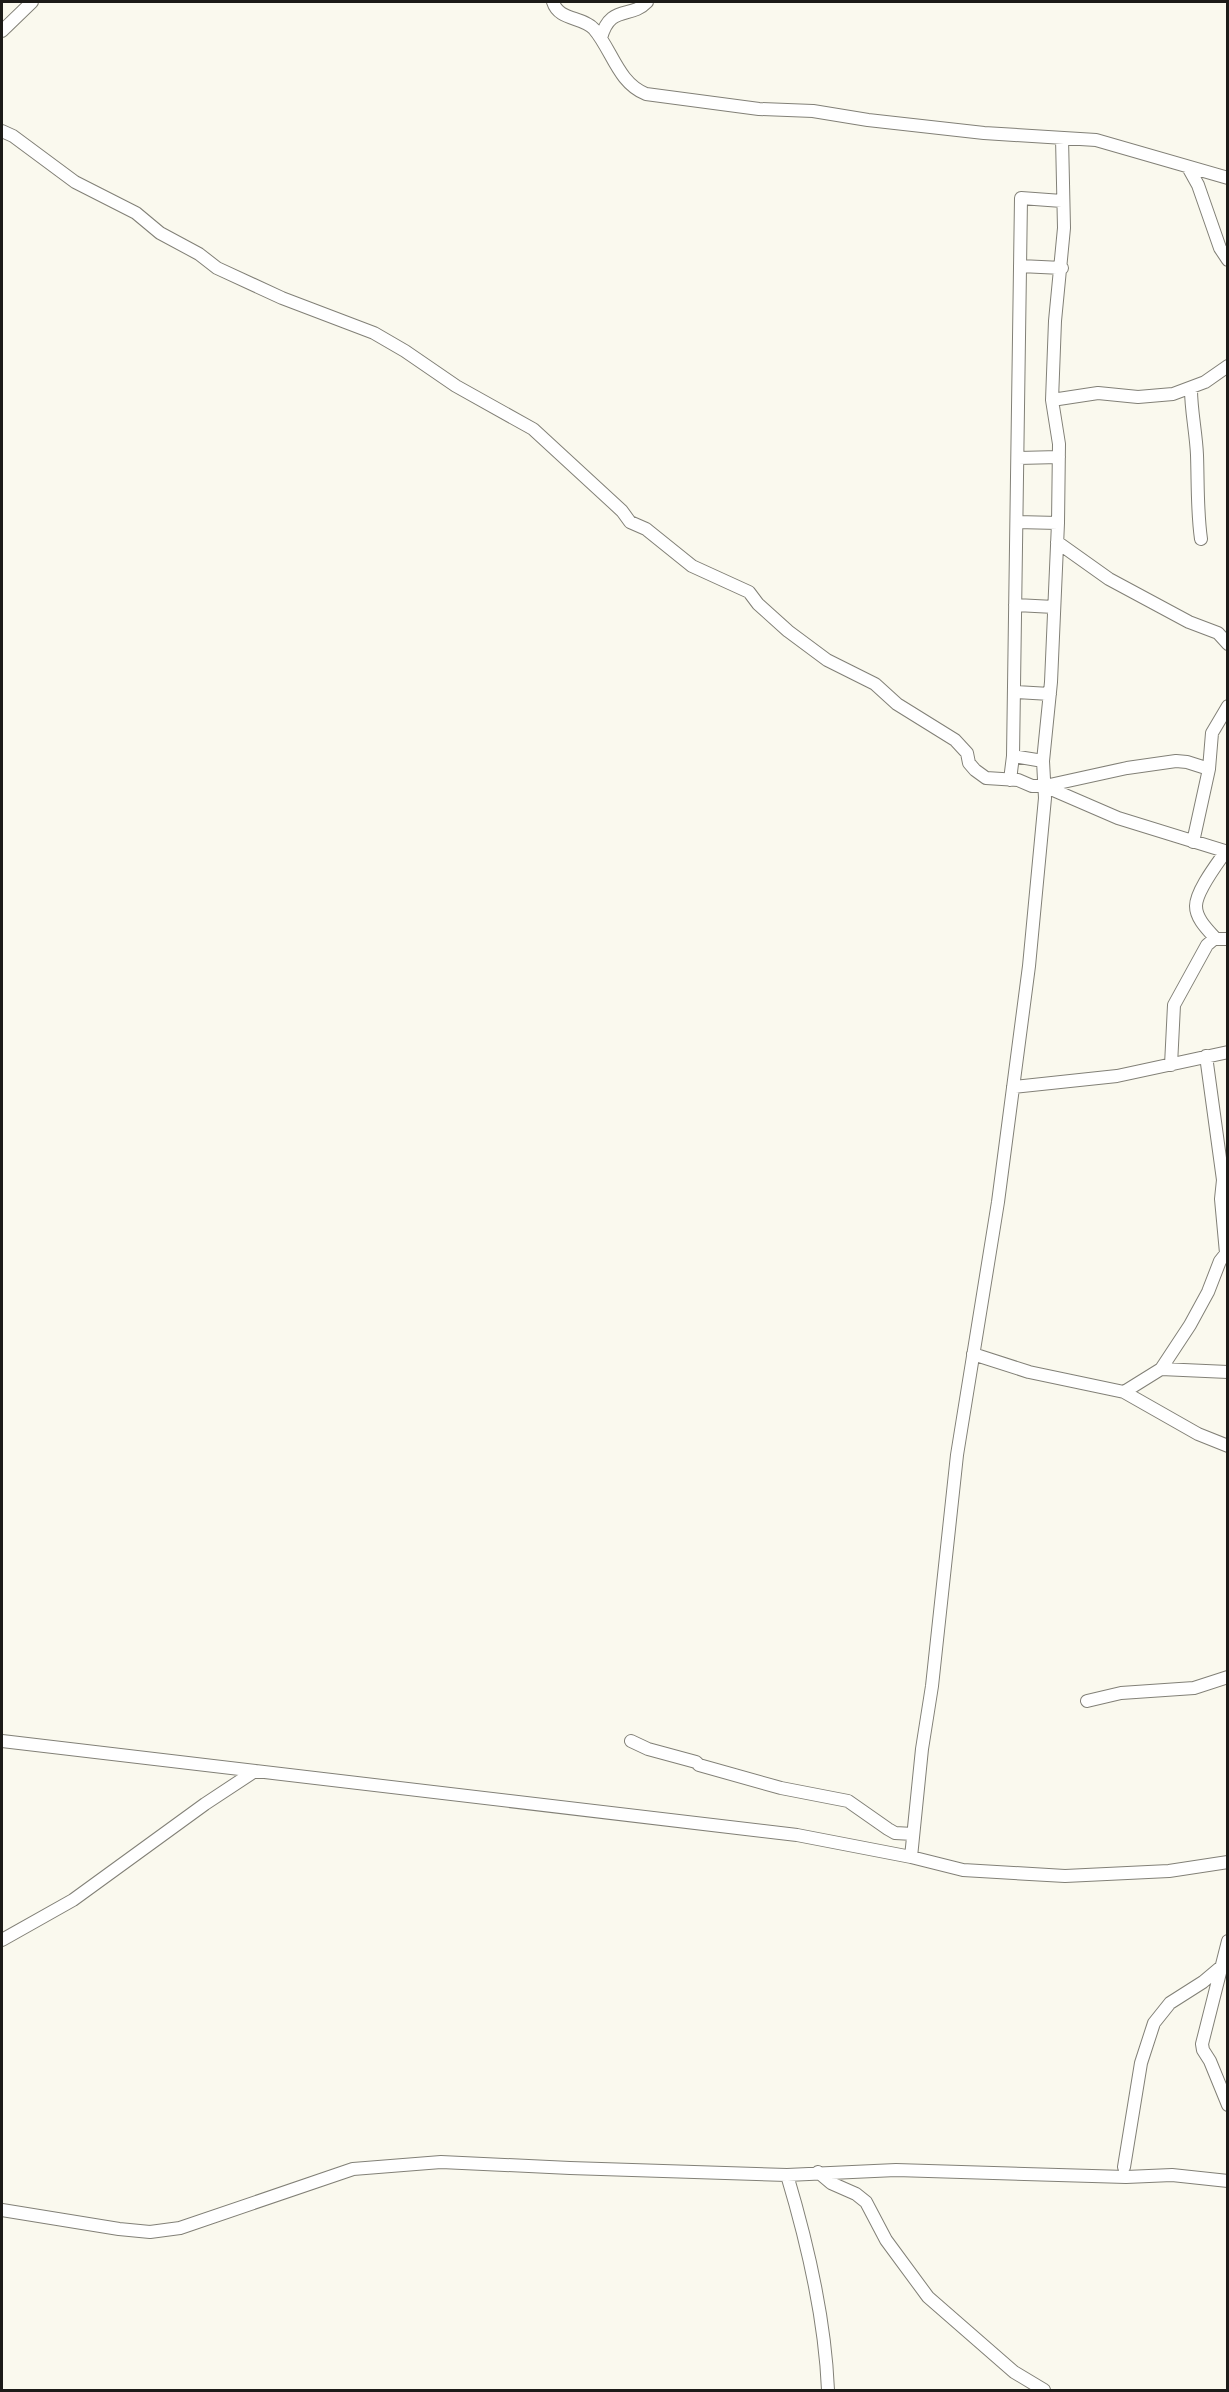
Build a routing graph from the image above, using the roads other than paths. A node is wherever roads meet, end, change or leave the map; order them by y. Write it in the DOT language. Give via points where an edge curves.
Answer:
graph roads {
  1 [pos="32,2"];
  2 [pos="553,2"];
  3 [pos="646,2"];
  4 [pos="2,32"];
  5 [pos="601,38"];
  6 [pos="2,131"];
  7 [pos="1062,138"];
  8 [pos="1188,167"];
  9 [pos="1227,178"];
  10 [pos="1062,201"];
  11 [pos="1227,260"];
  12 [pos="1020,266"];
  13 [pos="1062,268"];
  14 [pos="1227,366"];
  15 [pos="1191,389"];
  16 [pos="1052,400"];
  17 [pos="1059,457"];
  18 [pos="1018,458"];
  19 [pos="1017,522"];
  20 [pos="1058,523"];
  21 [pos="1201,539"];
  22 [pos="1057,542"];
  23 [pos="1015,605"];
  24 [pos="1054,607"];
  25 [pos="1227,644"];
  26 [pos="1014,692"];
  27 [pos="1050,694"];
  28 [pos="1227,706"];
  29 [pos="1012,756"];
  30 [pos="1043,761"];
  31 [pos="1209,769"];
  32 [pos="1010,780"];
  33 [pos="1044,786"];
  34 [pos="1193,842"];
  35 [pos="1227,851"];
  36 [pos="1222,939"];
  37 [pos="1227,1052"];
  38 [pos="1206,1056"];
  39 [pos="1171,1065"];
  40 [pos="1013,1087"];
  41 [pos="1227,1252"];
  42 [pos="973,1354"];
  43 [pos="1161,1369"];
  44 [pos="1227,1372"];
  45 [pos="1124,1392"];
  46 [pos="1227,1446"];
  47 [pos="1227,1677"];
  48 [pos="1086,1701"];
  49 [pos="2,1741"];
  50 [pos="631,1741"];
  51 [pos="255,1771"];
  52 [pos="913,1834"];
  53 [pos="911,1857"];
  54 [pos="1227,1862"];
  55 [pos="2,1940"];
  56 [pos="1227,1941"];
  57 [pos="1222,1966"];
  58 [pos="1227,2105"];
  59 [pos="1124,2167"];
  60 [pos="818,2172"];
  61 [pos="787,2175"];
  62 [pos="1227,2181"];
  63 [pos="2,2210"];
  64 [pos="828,2391"];
  65 [pos="1044,2391"];
  1 -- 4 [label="street"];
  2 -- 5 [label="street" via="562,14 590,25"];
  3 -- 5 [label="street" via="612,18"];
  5 -- 7 [label="street" via="623,76 646,94 742,108 813,111 915,126"];
  6 -- 32 [label="street" via="75,182 136,213 160,233 217,267 374,333 533,429 630,522 646,529 692,566 749,592 812,650 875,684 897,704 955,740 968,753 969,763 986,778"];
  7 -- 8 [label="street" via="1096,140"];
  7 -- 10 [label="street"];
  8 -- 9 [label="street"];
  8 -- 11 [label="street"];
  10 -- 12 [label="street" via="1021,198"];
  10 -- 13 [label="street"];
  12 -- 13 [label="street"];
  12 -- 18 [label="street"];
  13 -- 16 [label="street" via="1057,283"];
  14 -- 15 [label="street"];
  15 -- 16 [label="street" via="1138,397 1098,393"];
  15 -- 21 [label="street"];
  16 -- 17 [label="street"];
  17 -- 18 [label="street"];
  17 -- 20 [label="street"];
  18 -- 19 [label="street"];
  19 -- 20 [label="street"];
  19 -- 23 [label="street"];
  20 -- 22 [label="street"];
  22 -- 24 [label="street"];
  22 -- 25 [label="street" via="1109,579 1189,622 1218,633"];
  23 -- 24 [label="street"];
  23 -- 26 [label="street"];
  24 -- 27 [label="street"];
  26 -- 27 [label="street"];
  26 -- 29 [label="street"];
  27 -- 30 [label="street"];
  28 -- 31 [label="street" via="1212,734"];
  29 -- 30 [label="street"];
  29 -- 32 [label="street"];
  30 -- 33 [label="street"];
  31 -- 33 [label="street" via="1176,761"];
  31 -- 34 [label="street"];
  32 -- 33 [label="street"];
  33 -- 34 [label="street" via="1118,818"];
  33 -- 40 [label="street" via="1029,966"];
  34 -- 35 [label="street"];
  35 -- 36 [label="street" via="1198,895 1196,907 1200,921"];
  36 -- 39 [label="street" via="1209,943 1203,951 1174,1005"];
  37 -- 38 [label="street"];
  38 -- 39 [label="street"];
  38 -- 41 [label="street" via="1223,1180 1221,1199"];
  39 -- 40 [label="street" via="1117,1076"];
  40 -- 42 [label="street"];
  41 -- 43 [label="street" via="1190,1325"];
  42 -- 45 [label="street" via="1029,1372"];
  42 -- 52 [label="street" via="957,1455"];
  43 -- 44 [label="street"];
  43 -- 45 [label="street"];
  45 -- 46 [label="street"];
  47 -- 48 [label="street" via="1194,1688 1121,1693"];
  49 -- 51 [label="street"];
  50 -- 52 [label="street" via="734,1775 848,1801 888,1830"];
  51 -- 53 [label="street" via="786,1834"];
  51 -- 55 [label="street" via="72,1900"];
  52 -- 53 [label="street"];
  53 -- 54 [label="street" via="963,1870 1065,1876 1169,1871"];
  56 -- 57 [label="street"];
  57 -- 58 [label="street" via="1202,2048"];
  57 -- 59 [label="street" via="1170,2003 1154,2023 1141,2063"];
  60 -- 61 [label="street"];
  60 -- 62 [label="street" via="1172,2175"];
  60 -- 65 [label="street" via="866,2202 886,2240 928,2296 1014,2372"];
  61 -- 63 [label="street" via="441,2162 368,2166 316,2180 190,2225 150,2232"];
  61 -- 64 [label="street" via="812,2270"];
}
